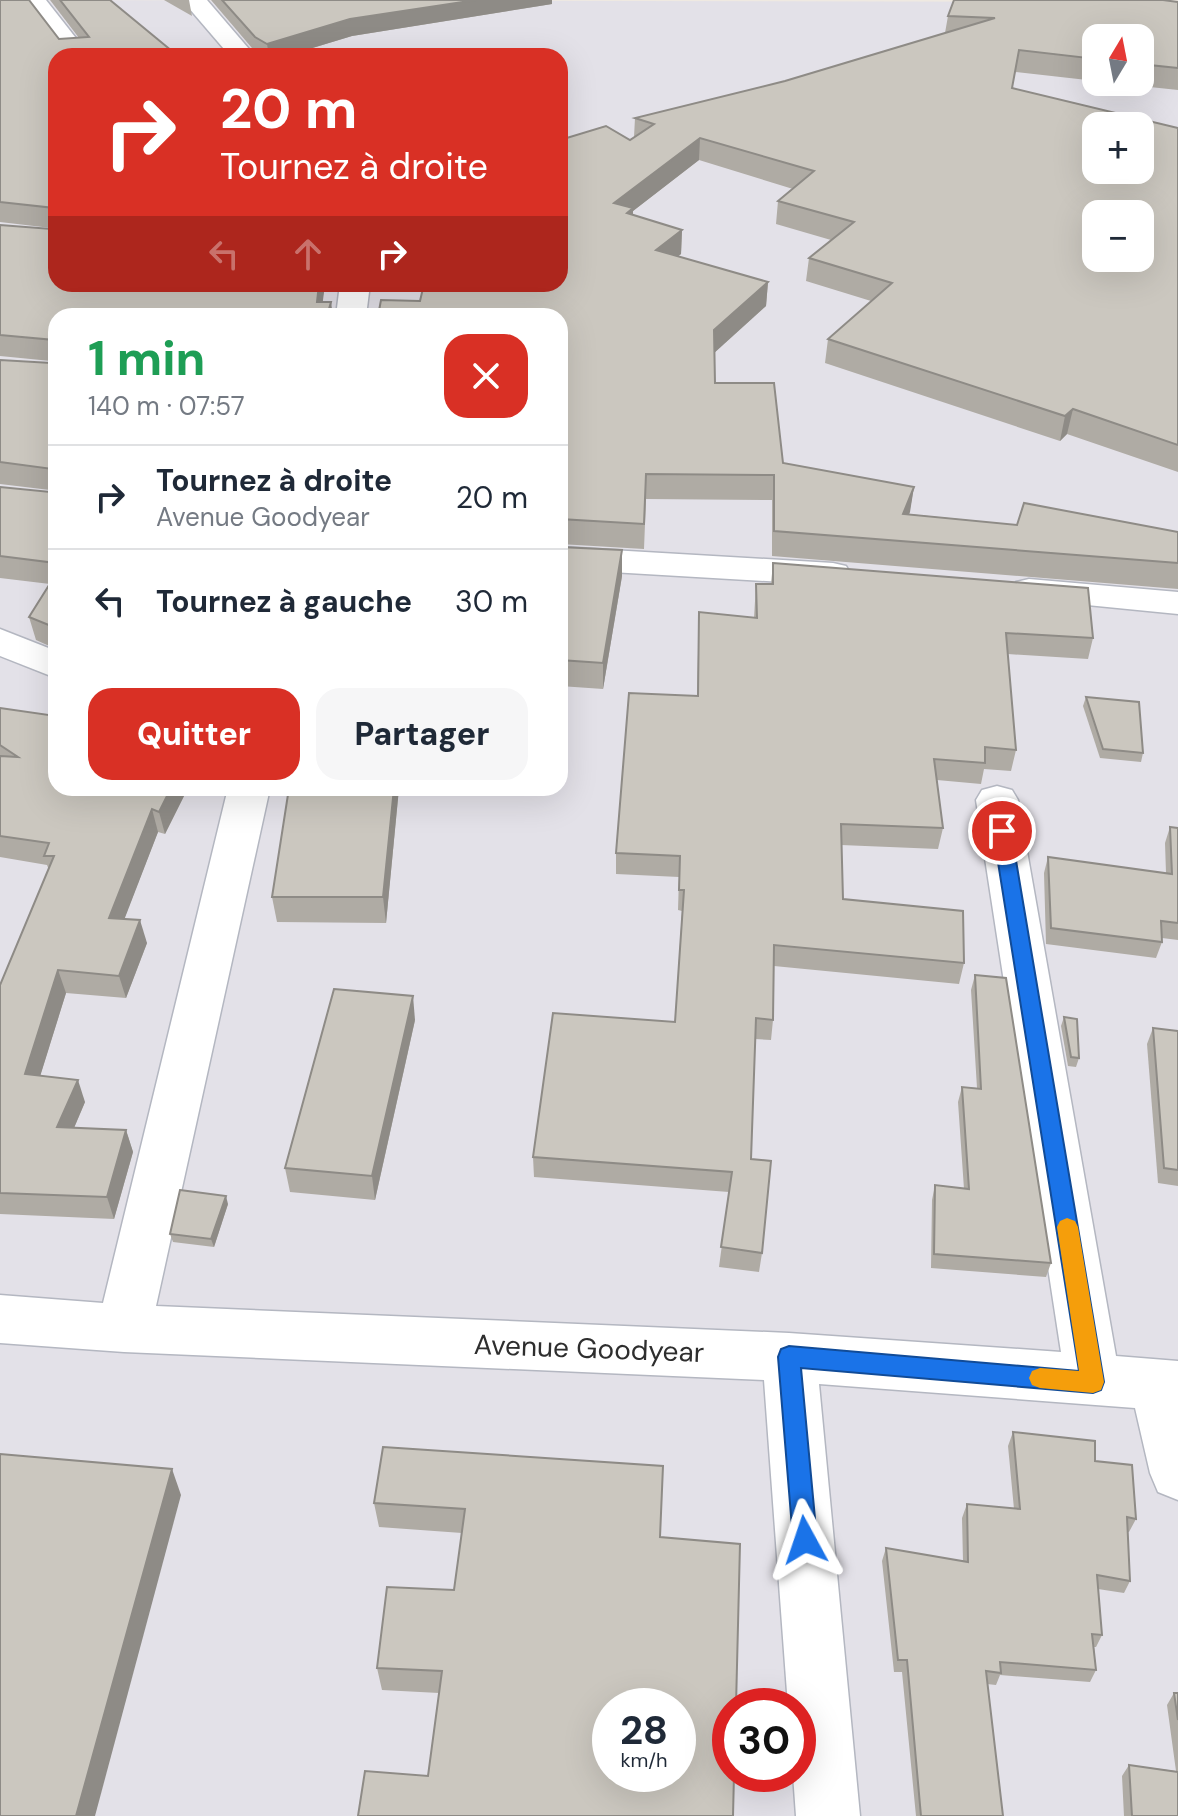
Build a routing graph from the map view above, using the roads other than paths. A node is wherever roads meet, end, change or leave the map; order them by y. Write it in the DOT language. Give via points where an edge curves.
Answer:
graph roads {
  1 [pos="34,0"];
  2 [pos="194,0"];
  3 [pos="72,48"];
  4 [pos="236,48"];
  5 [pos="568,558"];
  6 [pos="873,576"];
  7 [pos="993,587"];
  8 [pos="1178,603"];
  9 [pos="0,641"];
  10 [pos="48,662"];
  11 [pos="247,796"];
  12 [pos="997,800"];
  13 [pos="0,1319"];
  14 [pos="124,1328"];
  15 [pos="789,1357"];
  16 [pos="1093,1382"];
  17 [pos="1168,1386"];
  18 [pos="1178,1473"];
  19 [pos="828,1816"];
  1 -- 3 [label="street"];
  2 -- 4 [label="street"];
  5 -- 6 [label="street"];
  7 -- 8 [label="street"];
  9 -- 10 [label="street"];
  11 -- 14 [label="street"];
  12 -- 16 [label="street"];
  13 -- 14 [label="street, Avenue Goodyear"];
  14 -- 15 [label="street, Avenue Goodyear"];
  15 -- 16 [label="street, Avenue Goodyear"];
  15 -- 19 [label="street"];
  16 -- 17 [label="street, Avenue Goodyear"];
  17 -- 18 [label="street"];
}
